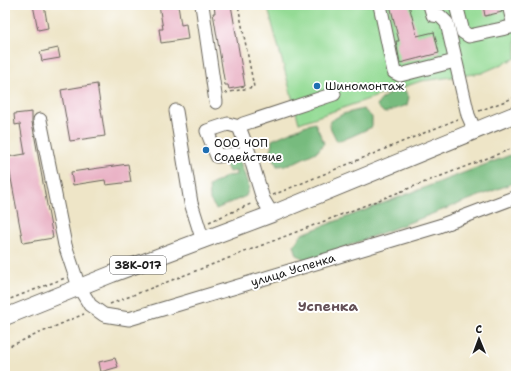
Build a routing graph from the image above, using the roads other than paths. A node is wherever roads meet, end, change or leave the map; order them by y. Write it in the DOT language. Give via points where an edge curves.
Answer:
graph roads {
  1 [pos="202,5"];
  2 [pos="380,5"];
  3 [pos="430,5"];
  4 [pos="456,5"];
  5 [pos="509,5"];
  6 [pos="455,61"];
  7 [pos="334,94"];
  8 [pos="219,98"];
  9 [pos="176,111"];
  10 [pos="516,114"];
  11 [pos="40,120"];
  12 [pos="240,127"];
  13 [pos="475,131"];
  14 [pos="249,153"];
  15 [pos="516,197"];
  16 [pos="272,214"];
  17 [pos="203,241"];
  18 [pos="79,287"];
  19 [pos="5,317"];
  1 -- 8 [label="lane"];
  2 -- 6 [label="lane" via="394,72 400,75"];
  3 -- 6 [label="lane" via="432,15 440,16 446,23"];
  4 -- 5 [label="lane" via="463,32 469,36 511,27 513,22"];
  6 -- 13 [label="lane" via="468,115"];
  7 -- 12 [label="lane"];
  9 -- 17 [label="lane" via="191,203"];
  10 -- 13 [label="main road, 38К-017"];
  11 -- 18 [label="lane, улица Успенка" via="65,245"];
  12 -- 14 [label="lane"];
  12 -- 14 [label="lane" via="228,124 207,131 217,156"];
  13 -- 16 [label="main road, 38К-017"];
  14 -- 16 [label="lane" via="263,199"];
  15 -- 18 [label="lane, улица Успенка" via="439,226 129,319 104,316 90,305"];
  16 -- 17 [label="main road, 38К-017"];
  17 -- 18 [label="main road, 38К-017"];
  18 -- 19 [label="main road, 38К-017"];
}
